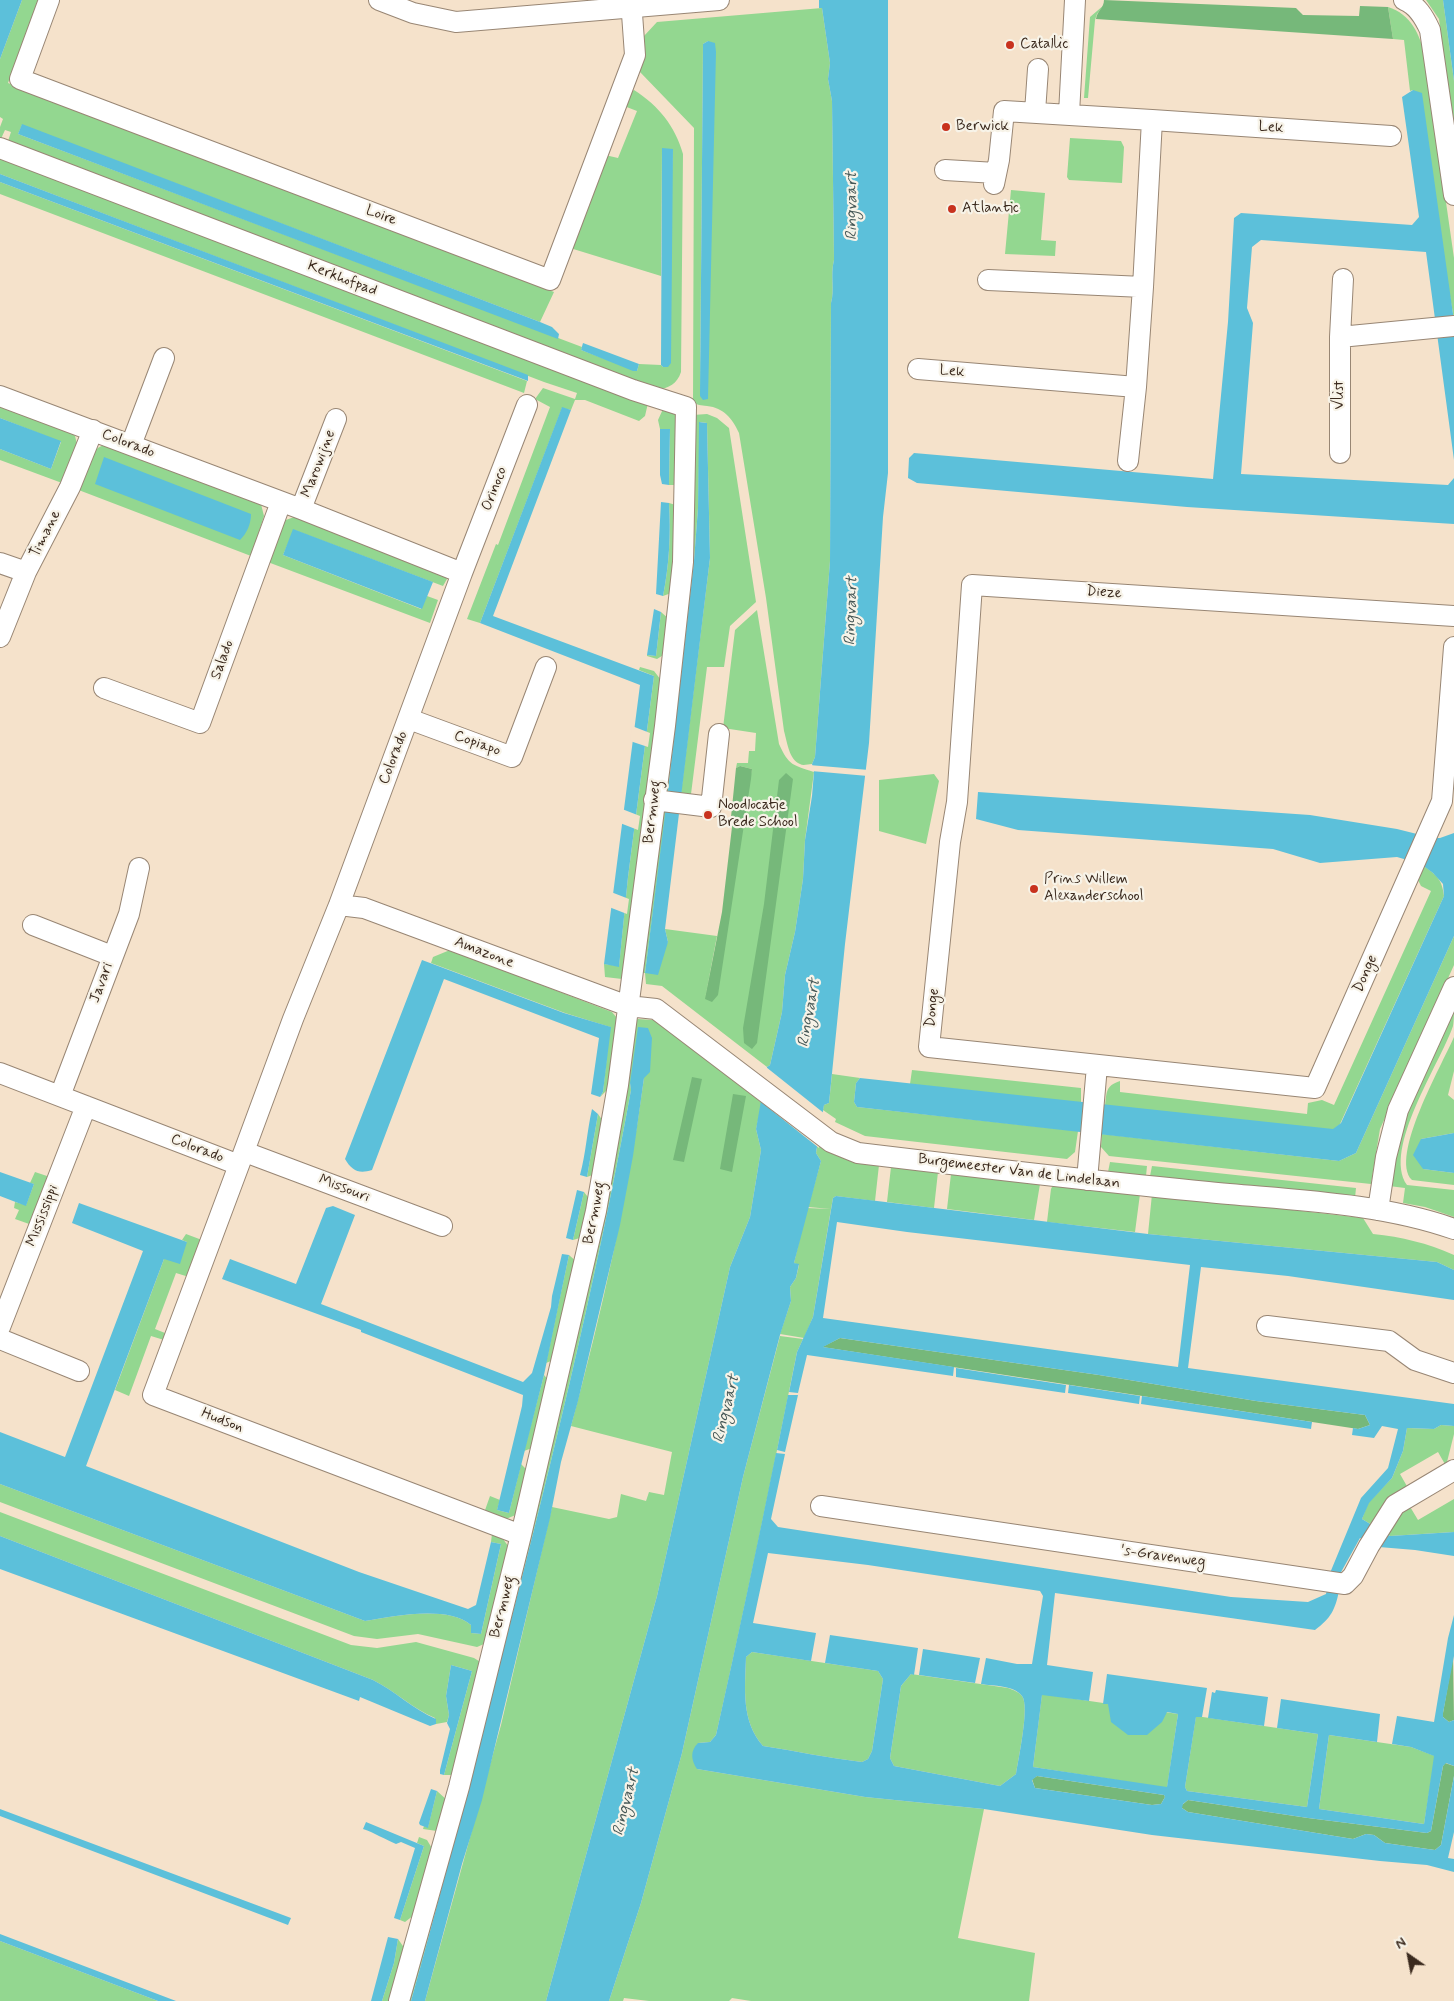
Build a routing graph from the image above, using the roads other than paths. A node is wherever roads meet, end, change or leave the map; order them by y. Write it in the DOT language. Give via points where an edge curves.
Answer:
graph roads {
  1 [pos="49,0"];
  2 [pos="379,0"];
  3 [pos="719,0"];
  4 [pos="1075,0"];
  5 [pos="1407,1"];
  6 [pos="632,4"];
  7 [pos="1038,69"];
  8 [pos="1035,112"];
  9 [pos="1069,114"];
  10 [pos="1152,120"];
  11 [pos="1390,136"];
  12 [pos="0,148"];
  13 [pos="945,169"];
  14 [pos="1454,195"];
  15 [pos="1343,279"];
  16 [pos="988,280"];
  17 [pos="1143,287"];
  18 [pos="1454,326"];
  19 [pos="1340,338"];
  20 [pos="164,358"];
  21 [pos="918,368"];
  22 [pos="1136,387"];
  23 [pos="0,396"];
  24 [pos="527,405"];
  25 [pos="686,407"];
  26 [pos="336,419"];
  27 [pos="93,430"];
  28 [pos="131,445"];
  29 [pos="1340,453"];
  30 [pos="1128,461"];
  31 [pos="281,502"];
  32 [pos="301,509"];
  33 [pos="0,563"];
  34 [pos="26,572"];
  35 [pos="462,573"];
  36 [pos="1454,616"];
  37 [pos="0,637"];
  38 [pos="1454,647"];
  39 [pos="546,667"];
  40 [pos="104,688"];
  41 [pos="408,719"];
  42 [pos="719,734"];
  43 [pos="654,800"];
  44 [pos="957,802"];
  45 [pos="139,868"];
  46 [pos="339,905"];
  47 [pos="33,925"];
  48 [pos="112,956"];
  49 [pos="1454,987"];
  50 [pos="628,1006"];
  51 [pos="1098,1066"];
  52 [pos="0,1073"];
  53 [pos="60,1096"];
  54 [pos="86,1106"];
  55 [pos="242,1158"];
  56 [pos="1087,1180"];
  57 [pos="1378,1210"];
  58 [pos="442,1226"];
  59 [pos="1454,1229"];
  60 [pos="1267,1326"];
  61 [pos="0,1327"];
  62 [pos="0,1339"];
  63 [pos="79,1371"];
  64 [pos="1454,1373"];
  65 [pos="1454,1470"];
  66 [pos="821,1506"];
  67 [pos="521,1535"];
  68 [pos="400,2001"];
  1 -- 6 [label="street, Loire" via="20,79 550,280 635,55"];
  2 -- 6 [label="street" via="413,13 456,22"];
  3 -- 6 [label="street"];
  4 -- 9 [label="street"];
  5 -- 14 [label="street" via="1419,10 1430,30"];
  7 -- 8 [label="street"];
  8 -- 9 [label="street, Lek"];
  8 -- 13 [label="street, Lek" via="1004,111 995,178"];
  9 -- 10 [label="street, Lek"];
  10 -- 11 [label="street, Lek"];
  10 -- 17 [label="street"];
  12 -- 25 [label="street, Kerkhofpad" via="633,390"];
  15 -- 19 [label="street, Vlist"];
  16 -- 17 [label="street"];
  17 -- 22 [label="street"];
  18 -- 19 [label="street"];
  19 -- 29 [label="street, Vlist"];
  20 -- 28 [label="street"];
  21 -- 22 [label="street, Lek"];
  22 -- 30 [label="street"];
  23 -- 27 [label="street, Colorado"];
  24 -- 35 [label="street, Orinoco"];
  25 -- 43 [label="street, Bermweg" via="683,562"];
  26 -- 32 [label="street, Marowijne"];
  27 -- 28 [label="street, Colorado"];
  27 -- 34 [label="street, Timane" via="70,487"];
  28 -- 31 [label="street, Colorado"];
  31 -- 32 [label="street, Colorado"];
  31 -- 40 [label="street, Salado" via="200,723"];
  32 -- 35 [label="street, Colorado"];
  33 -- 34 [label="street"];
  34 -- 37 [label="street, Timane"];
  35 -- 41 [label="street, Colorado"];
  36 -- 44 [label="street, Dieze" via="972,584"];
  38 -- 51 [label="street, Donge" via="1442,801 1314,1088"];
  39 -- 41 [label="street, Copiapo" via="512,756"];
  41 -- 46 [label="street, Colorado"];
  42 -- 43 [label="street" via="711,807"];
  43 -- 50 [label="street, Bermweg"];
  44 -- 51 [label="street, Donge" via="929,1046"];
  45 -- 48 [label="street, Javari" via="129,914"];
  46 -- 50 [label="street, Amazone" via="364,908"];
  46 -- 55 [label="street, Colorado"];
  47 -- 48 [label="street"];
  48 -- 53 [label="street, Javari"];
  49 -- 57 [label="street" via="1398,1110"];
  50 -- 56 [label="street, Burgemeester Van de Lindelaan" via="656,1009 831,1142 858,1153"];
  50 -- 67 [label="street, Bermweg" via="616,1100 596,1211"];
  51 -- 56 [label="street"];
  52 -- 53 [label="street, Colorado"];
  53 -- 54 [label="street, Colorado"];
  54 -- 55 [label="street, Colorado"];
  54 -- 61 [label="street, Mississippi"];
  55 -- 58 [label="street, Missouri"];
  55 -- 67 [label="street, Hudson" via="154,1396"];
  56 -- 57 [label="street, Burgemeester Van de Lindelaan"];
  57 -- 59 [label="street, Burgemeester Van de Lindelaan" via="1429,1220"];
  60 -- 64 [label="street" via="1389,1342 1415,1360"];
  62 -- 63 [label="street"];
  65 -- 66 [label="street, 's-Gravenweg" via="1395,1505 1345,1584"];
  67 -- 68 [label="street, Bermweg" via="459,1787"];
}
